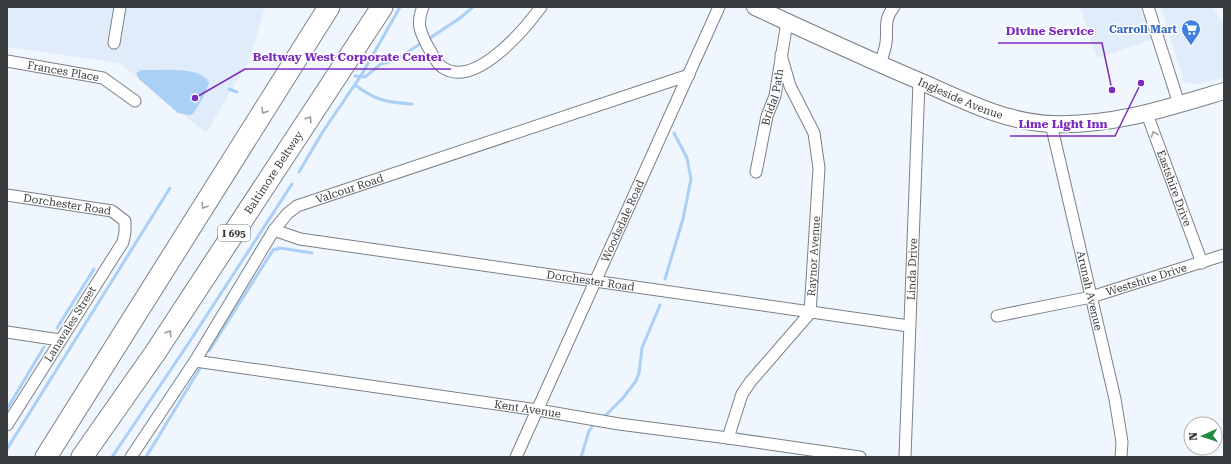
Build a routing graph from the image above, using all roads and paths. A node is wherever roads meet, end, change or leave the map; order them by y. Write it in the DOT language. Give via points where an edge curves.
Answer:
graph roads {
  1 [pos="120,7"];
  2 [pos="329,7"];
  3 [pos="382,7"];
  4 [pos="423,7"];
  5 [pos="541,7"];
  6 [pos="719,7"];
  7 [pos="755,7"];
  8 [pos="894,7"];
  9 [pos="1148,7"];
  10 [pos="787,22"];
  11 [pos="114,43"];
  12 [pos="781,55"];
  13 [pos="7,62"];
  14 [pos="880,65"];
  15 [pos="688,75"];
  16 [pos="919,82"];
  17 [pos="1224,91"];
  18 [pos="135,101"];
  19 [pos="1179,104"];
  20 [pos="1147,114"];
  21 [pos="1051,124"];
  22 [pos="756,172"];
  23 [pos="7,195"];
  24 [pos="125,221"];
  25 [pos="274,230"];
  26 [pos="1224,255"];
  27 [pos="1202,263"];
  28 [pos="596,282"];
  29 [pos="1091,297"];
  30 [pos="142,306"];
  31 [pos="810,313"];
  32 [pos="997,316"];
  33 [pos="909,326"];
  34 [pos="7,332"];
  35 [pos="60,340"];
  36 [pos="155,353"];
  37 [pos="195,361"];
  38 [pos="538,410"];
  39 [pos="7,425"];
  40 [pos="728,438"];
  41 [pos="33,457"];
  42 [pos="46,457"];
  43 [pos="82,457"];
  44 [pos="92,457"];
  45 [pos="130,457"];
  46 [pos="516,457"];
  47 [pos="860,457"];
  48 [pos="905,457"];
  49 [pos="1120,457"];
  1 -- 11 [label="street"];
  2 -- 30 [label="highway, one-way"];
  36 -- 3 [label="highway, Baltimore Beltway / I 695, one-way"];
  4 -- 5 [label="street" via="418,24 430,51 443,68 459,72 499,54"];
  6 -- 15 [label="street, Woodsdale Road"];
  7 -- 10 [label="main road, Ingleside Avenue"];
  8 -- 14 [label="street" via="886,24 886,44"];
  9 -- 19 [label="street"];
  10 -- 12 [label="street, Bridal Path"];
  10 -- 14 [label="main road, Ingleside Avenue"];
  12 -- 22 [label="street, Bridal Path" via="775,96 767,116"];
  12 -- 31 [label="street, Raynor Avenue" via="790,86 814,133 819,168"];
  13 -- 18 [label="street, Frances Place" via="103,78"];
  14 -- 16 [label="main road, Ingleside Avenue"];
  15 -- 25 [label="street, Valcour Road" via="310,200 287,214"];
  15 -- 28 [label="street, Woodsdale Road"];
  16 -- 21 [label="main road, Ingleside Avenue" via="999,114 1027,122"];
  16 -- 33 [label="street, Linda Drive"];
  17 -- 19 [label="main road, Ingleside Avenue"];
  19 -- 20 [label="main road, Ingleside Avenue"];
  20 -- 21 [label="main road, Ingleside Avenue" via="1115,121"];
  27 -- 20 [label="street, Eastshire Drive, one-way"];
  21 -- 29 [label="street, Arunah Avenue"];
  23 -- 24 [label="street, Dorchester Road" via="112,211"];
  24 -- 35 [label="street, Lanavales Street" via="123,242"];
  25 -- 28 [label="street, Dorchester Road" via="300,239"];
  25 -- 37 [label="street, Valcour Road"];
  26 -- 27 [label="street, Westshire Drive"];
  27 -- 29 [label="street, Westshire Drive"];
  28 -- 31 [label="street, Dorchester Road"];
  28 -- 38 [label="street, Woodsdale Road"];
  29 -- 32 [label="street, Westshire Drive"];
  29 -- 49 [label="street, Arunah Avenue" via="1120,422"];
  30 -- 41 [label="highway"];
  30 -- 42 [label="highway"];
  31 -- 33 [label="street, Dorchester Road"];
  31 -- 40 [label="street" via="742,394"];
  33 -- 48 [label="street, Linda Drive"];
  34 -- 35 [label="street"];
  35 -- 39 [label="street, Lanavales Street"];
  36 -- 43 [label="highway, Baltimore Beltway / I 695"];
  36 -- 44 [label="highway"];
  37 -- 38 [label="street, Kent Avenue"];
  37 -- 45 [label="street, Valcour Road"];
  38 -- 40 [label="street, Kent Avenue" via="619,424"];
  38 -- 46 [label="street, Woodsdale Road"];
  40 -- 47 [label="street, Kent Avenue"];
}
